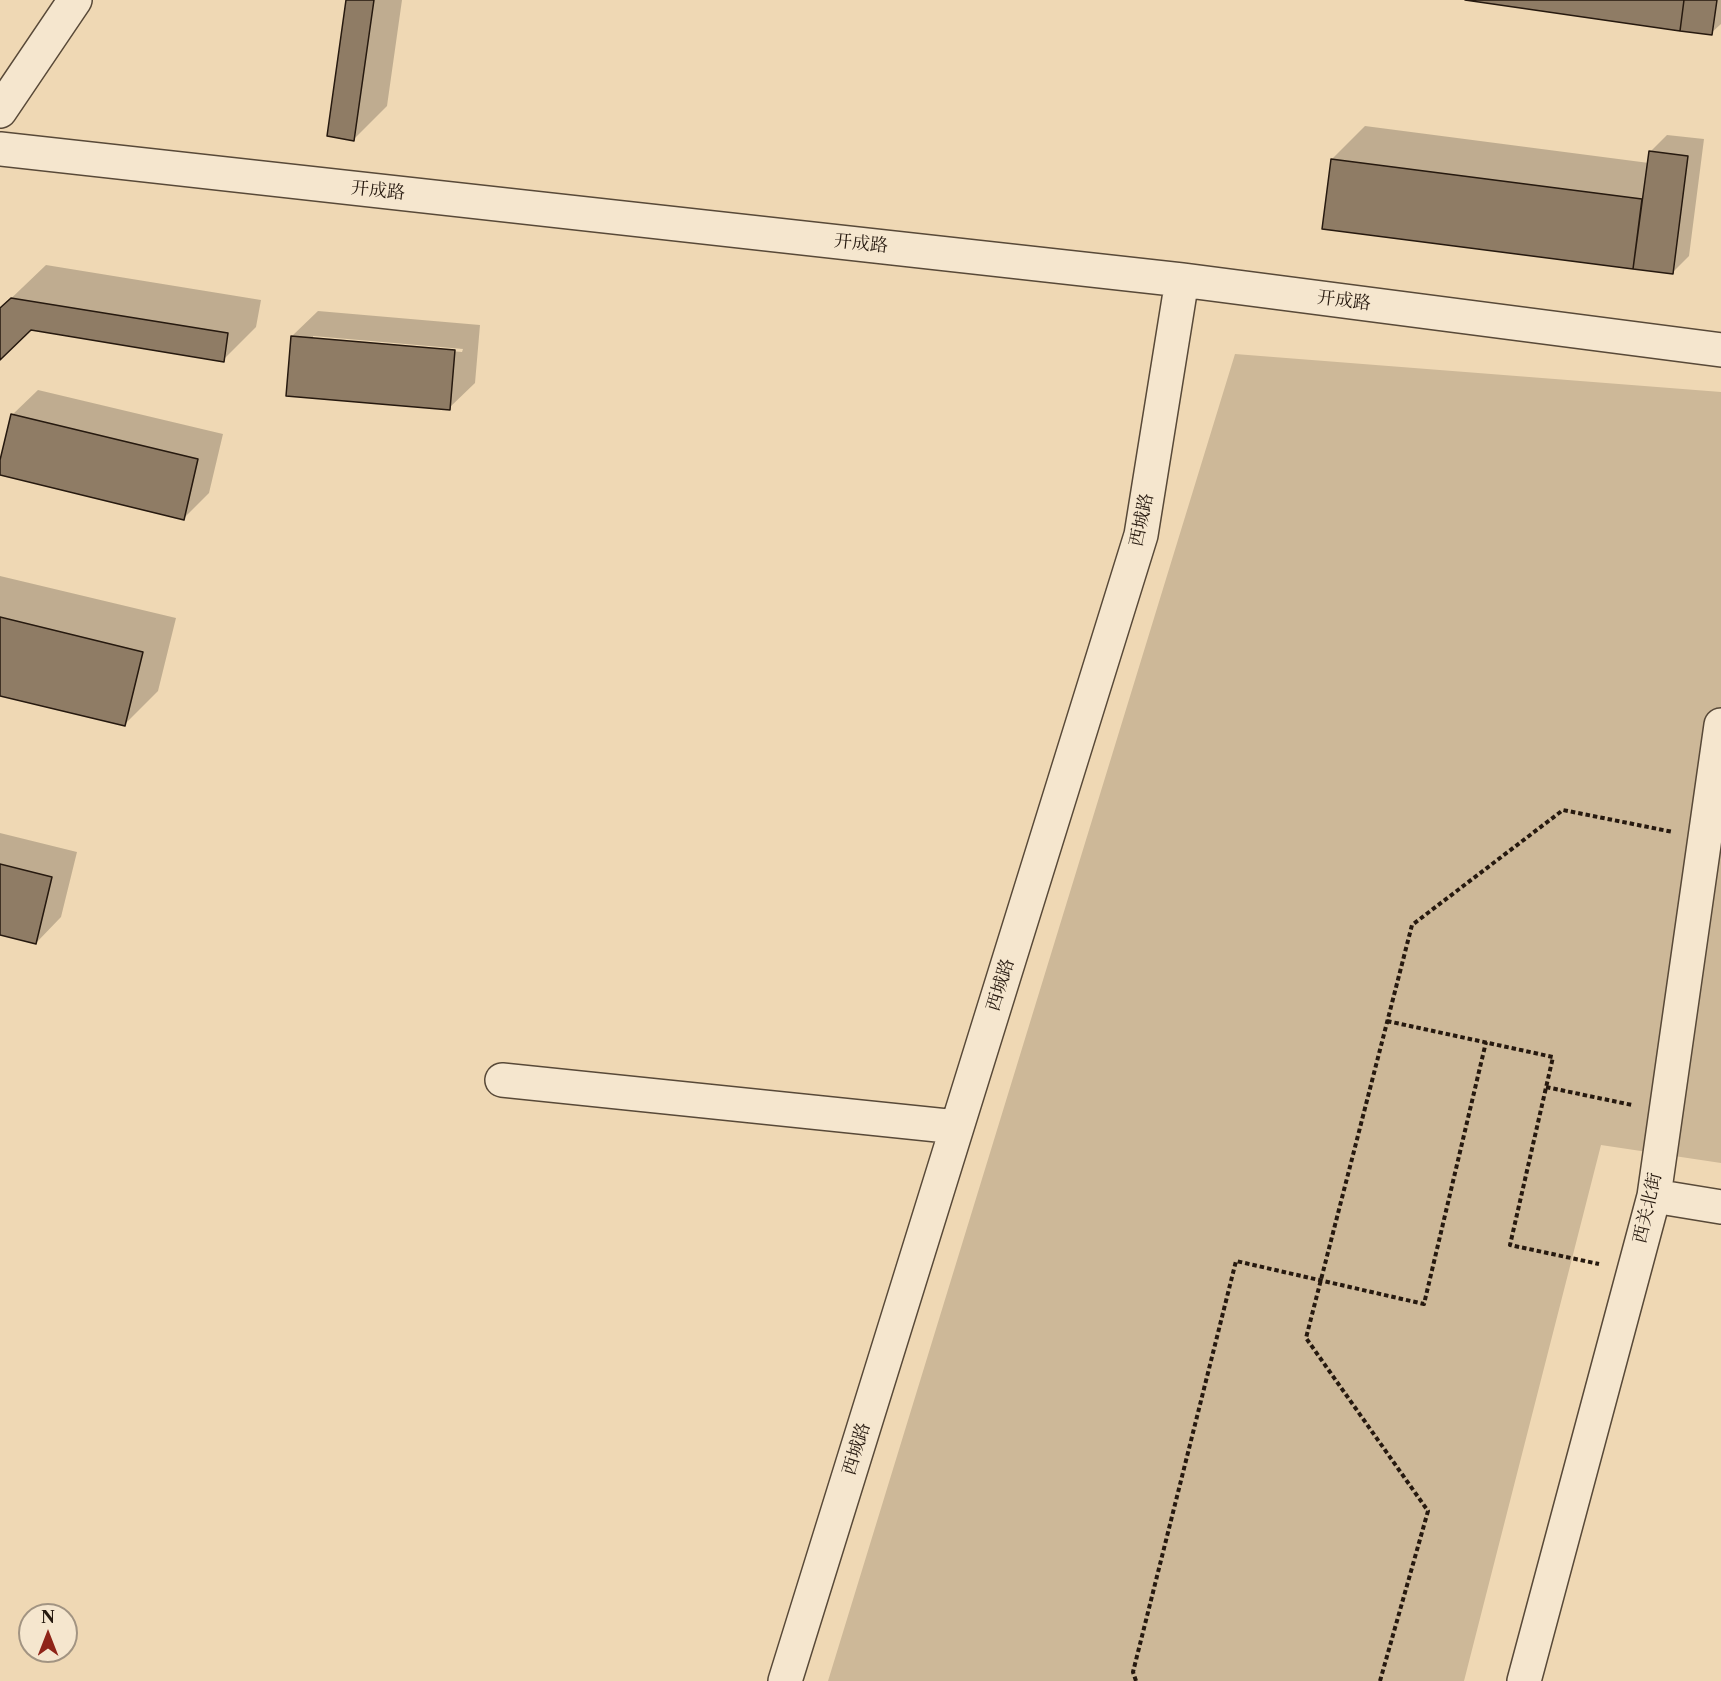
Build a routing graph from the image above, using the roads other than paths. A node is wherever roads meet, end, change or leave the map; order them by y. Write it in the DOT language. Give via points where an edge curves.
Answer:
graph roads {
  1 [pos="75,0"];
  2 [pos="0,111"];
  3 [pos="0,149"];
  4 [pos="1182,280"];
  5 [pos="1721,350"];
  6 [pos="1721,725"];
  7 [pos="502,1080"];
  8 [pos="957,1127"];
  9 [pos="1654,1196"];
  10 [pos="1721,1207"];
  11 [pos="785,1681"];
  12 [pos="1524,1681"];
  1 -- 2 [label="street"];
  3 -- 4 [label="street, 开成路"];
  4 -- 5 [label="street, 开成路"];
  4 -- 8 [label="street, 西城路" via="1141,535"];
  6 -- 9 [label="street, 西关北街"];
  7 -- 8 [label="street"];
  8 -- 11 [label="street, 西城路"];
  9 -- 10 [label="street"];
  9 -- 12 [label="street, 西关北街"];
}
